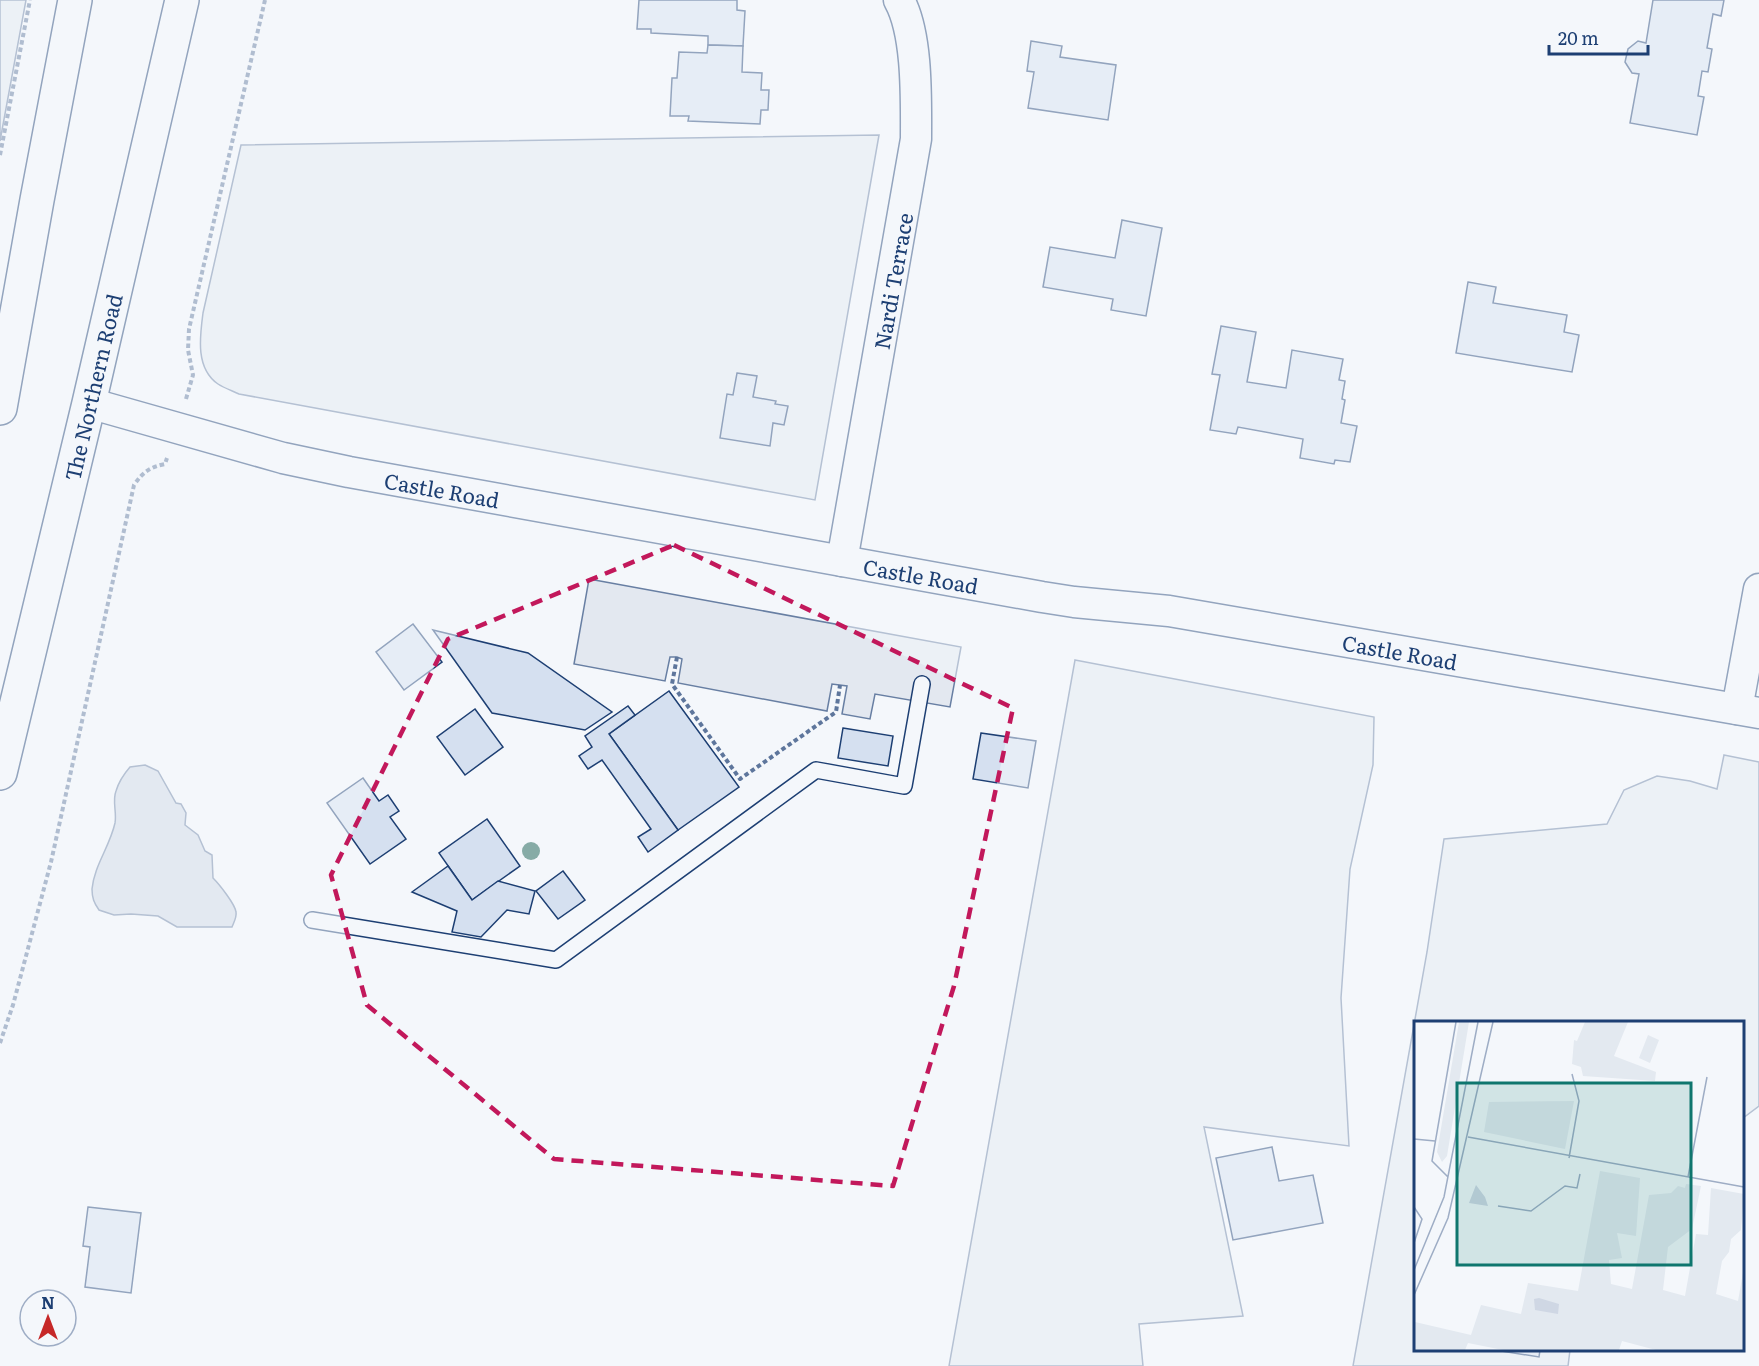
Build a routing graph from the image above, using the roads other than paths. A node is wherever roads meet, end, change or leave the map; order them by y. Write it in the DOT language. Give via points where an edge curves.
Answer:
graph roads {
  1 [pos="75,0"];
  2 [pos="182,0"];
  3 [pos="899,0"];
  4 [pos="89,403"];
  5 [pos="0,408"];
  6 [pos="842,561"];
  7 [pos="1759,589"];
  8 [pos="922,684"];
  9 [pos="1748,711"];
  10 [pos="0,773"];
  11 [pos="312,920"];
  1 -- 5 [label="highway"];
  2 -- 4 [label="highway, The Northern Road"];
  3 -- 6 [label="street, Nardi Terrace" via="905,11 915,73 916,139"];
  4 -- 6 [label="street, Castle Road" via="283,458 349,472"];
  4 -- 10 [label="highway, The Northern Road"];
  6 -- 9 [label="street, Castle Road" via="1074,602 1169,611"];
  7 -- 9 [label="street"];
  8 -- 11 [label="lane" via="904,786 816,770 556,960"];
}
